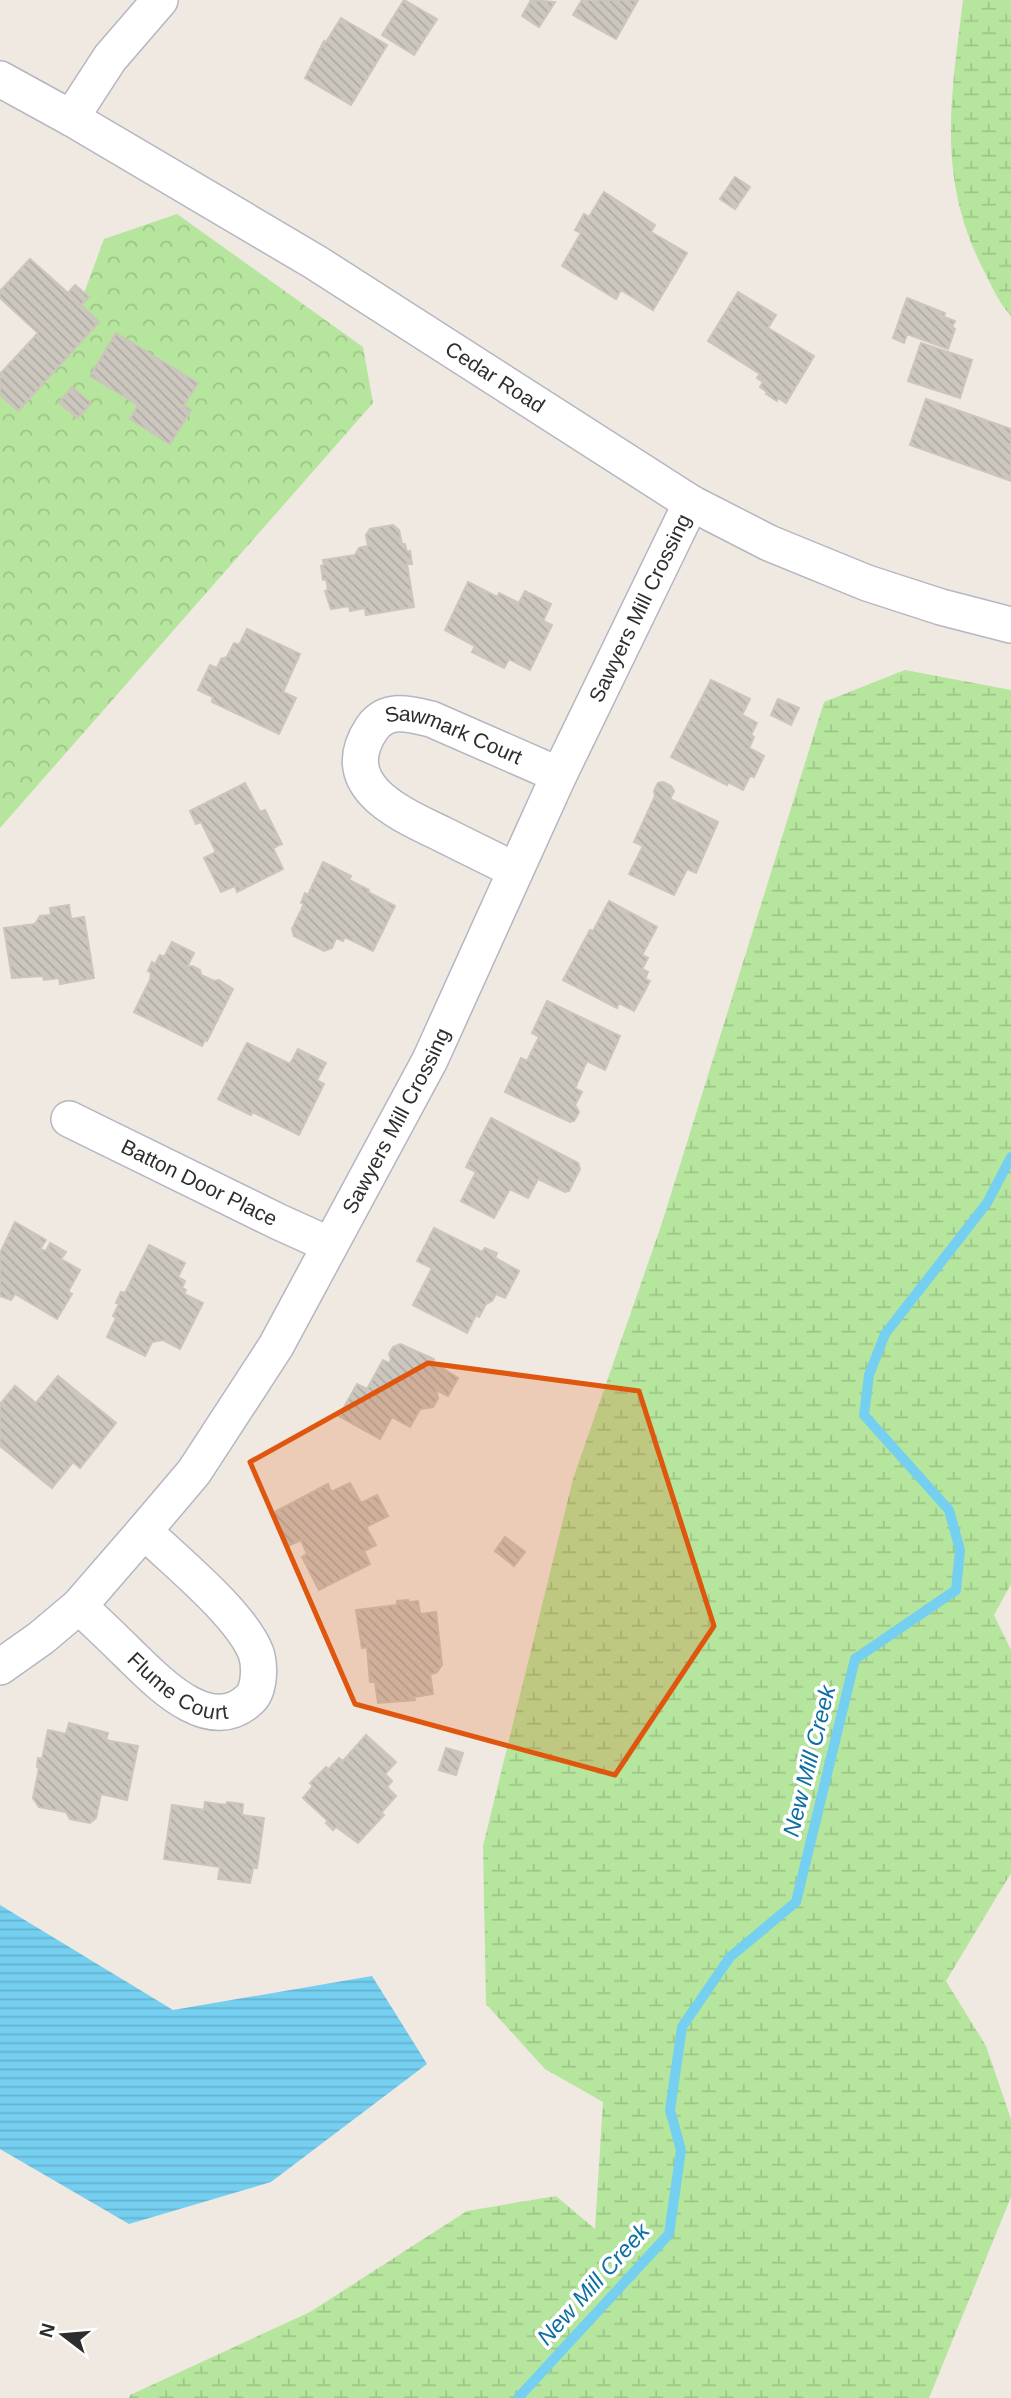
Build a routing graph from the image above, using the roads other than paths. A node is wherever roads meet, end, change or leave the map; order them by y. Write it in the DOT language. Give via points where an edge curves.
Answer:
graph roads {
  1 [pos="160,0"];
  2 [pos="0,79"];
  3 [pos="71,118"];
  4 [pos="691,503"];
  5 [pos="1011,625"];
  6 [pos="559,775"];
  7 [pos="515,870"];
  8 [pos="69,1119"];
  9 [pos="330,1245"];
  10 [pos="144,1531"];
  11 [pos="79,1606"];
  12 [pos="0,1667"];
  1 -- 3 [label="street" via="110,58"];
  2 -- 3 [label="street, Cedar Road"];
  3 -- 4 [label="street, Cedar Road" via="315,262"];
  4 -- 5 [label="street, Cedar Road" via="769,543 867,583"];
  4 -- 6 [label="street, Sawyers Mill Crossing"];
  6 -- 7 [label="street, Sawyers Mill Crossing"];
  6 -- 7 [label="street, Sawmark Court" via="410,714 385,716 366,740 362,769 369,787 391,810"];
  7 -- 9 [label="street, Sawyers Mill Crossing" via="429,1060"];
  8 -- 9 [label="street, Batton Door Place"];
  9 -- 10 [label="street, Sawyers Mill Crossing" via="232,1416 194,1472"];
  10 -- 11 [label="street, Sawyers Mill Crossing"];
  10 -- 11 [label="street, Flume Court" via="235,1619 256,1654 258,1678 253,1696 237,1709 220,1713 196,1707 167,1690"];
  11 -- 12 [label="street, Sawyers Mill Crossing"];
}
